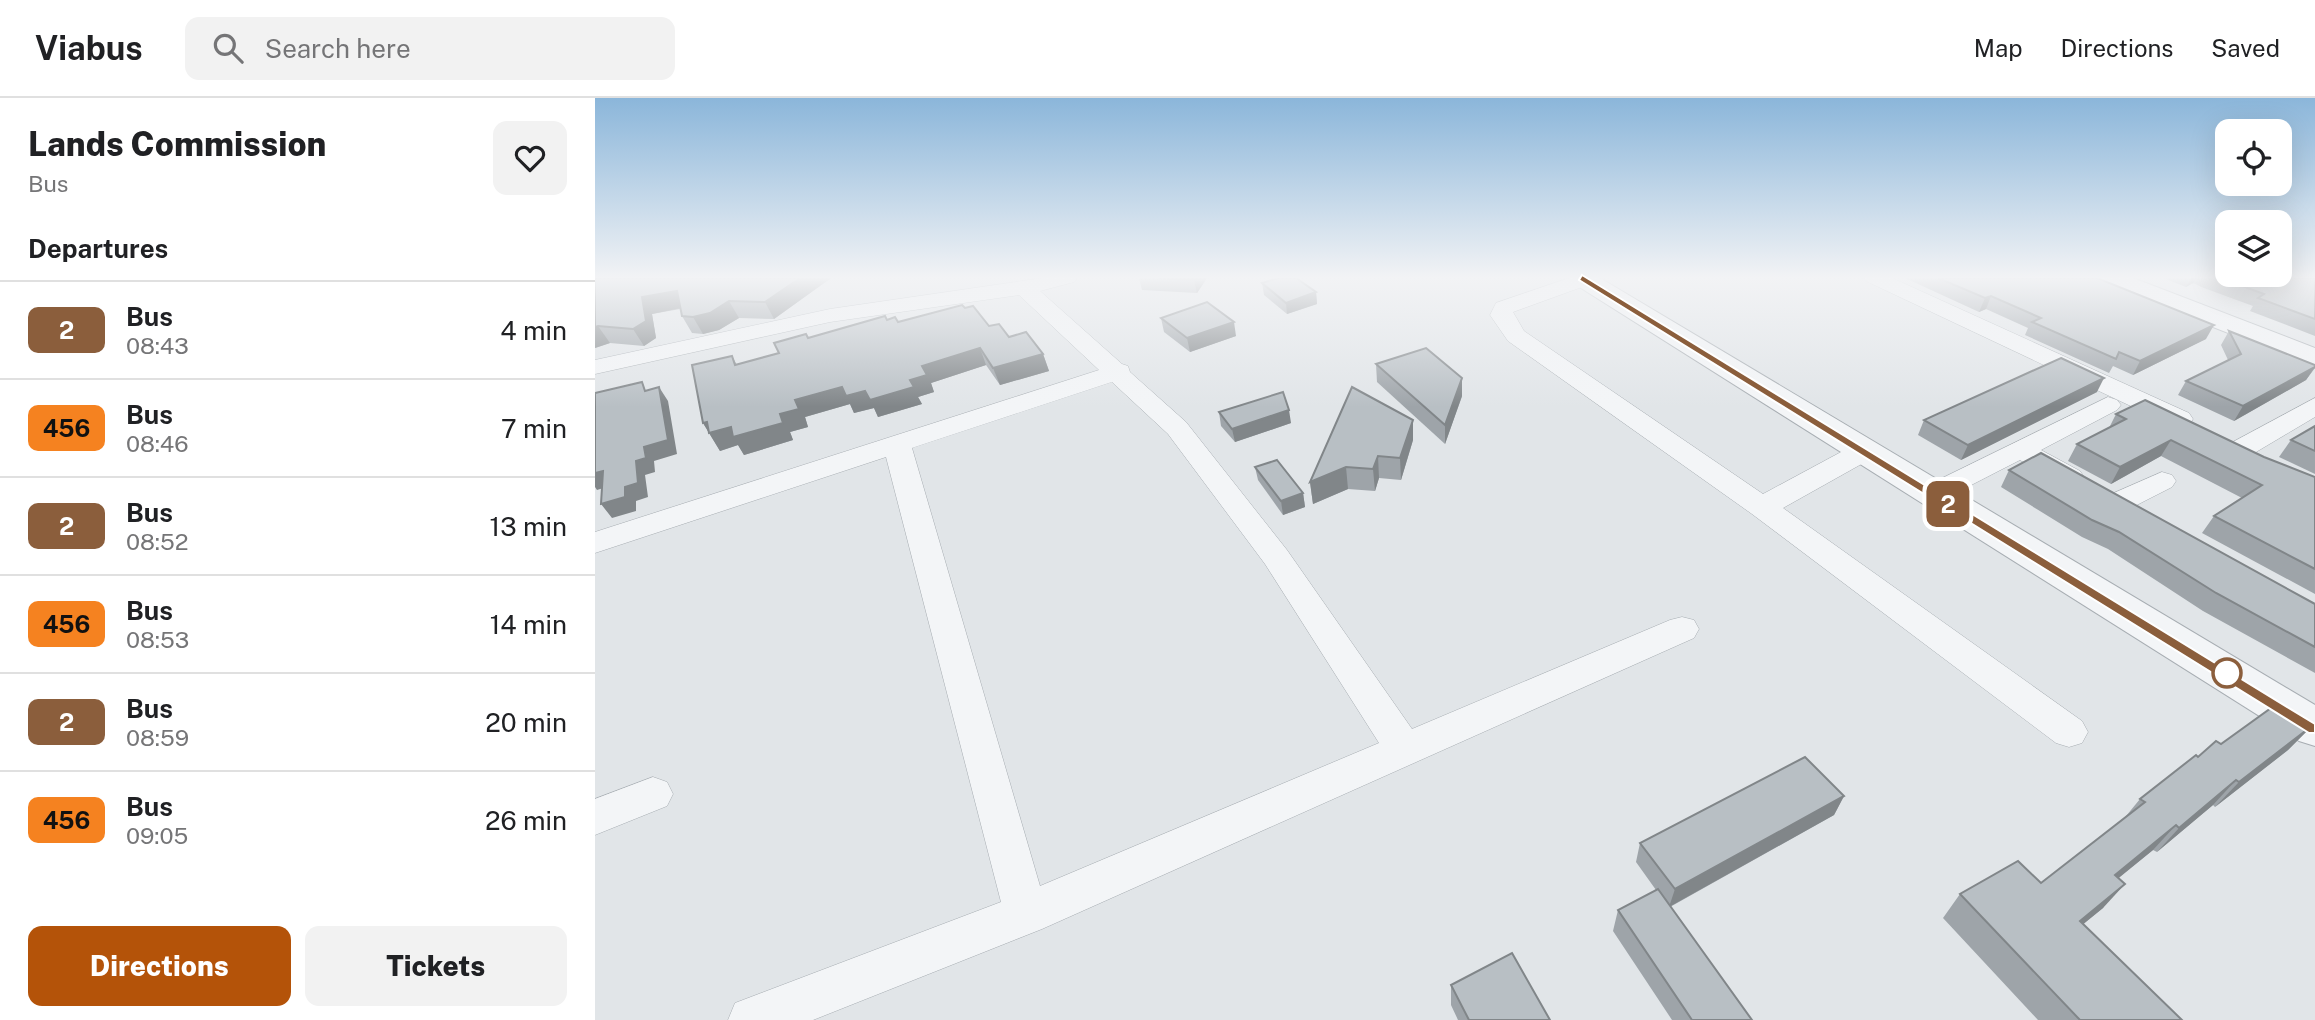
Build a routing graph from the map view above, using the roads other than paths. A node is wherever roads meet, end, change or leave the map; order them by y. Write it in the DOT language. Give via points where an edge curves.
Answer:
graph roads {
  1 [pos="812,321"];
  2 [pos="1074,321"];
  3 [pos="1505,321"];
  4 [pos="1652,321"];
  5 [pos="1969,321"];
  6 [pos="2220,321"];
  7 [pos="2315,358"];
  8 [pos="595,366"];
  9 [pos="1119,371"];
  10 [pos="2109,405"];
  11 [pos="2315,405"];
  12 [pos="2199,427"];
  13 [pos="897,445"];
  14 [pos="2020,449"];
  15 [pos="1864,451"];
  16 [pos="2271,467"];
  17 [pos="2162,481"];
  18 [pos="1932,494"];
  19 [pos="2117,503"];
  20 [pos="1762,507"];
  21 [pos="2152,522"];
  22 [pos="595,543"];
  23 [pos="1682,629"];
  24 [pos="2315,729"];
  25 [pos="2069,732"];
  26 [pos="1404,749"];
  27 [pos="653,794"];
  28 [pos="595,817"];
  29 [pos="1026,914"];
  30 [pos="753,1020"];
  1 -- 8 [label="street"];
  2 -- 9 [label="street"];
  3 -- 20 [label="street" via="1527,345"];
  4 -- 15 [label="street"];
  5 -- 12 [label="street"];
  6 -- 7 [label="street"];
  9 -- 13 [label="street"];
  9 -- 26 [label="street" via="1177,428 1240,506"];
  10 -- 14 [label="street"];
  11 -- 16 [label="street" via="2232,444"];
  13 -- 22 [label="street"];
  13 -- 29 [label="street"];
  14 -- 18 [label="street"];
  14 -- 19 [label="street"];
  15 -- 18 [label="street"];
  15 -- 20 [label="street"];
  17 -- 19 [label="street"];
  18 -- 24 [label="street"];
  19 -- 21 [label="street"];
  20 -- 25 [label="street"];
  23 -- 26 [label="street"];
  26 -- 29 [label="street"];
  27 -- 28 [label="street"];
  29 -- 30 [label="street"];
}
